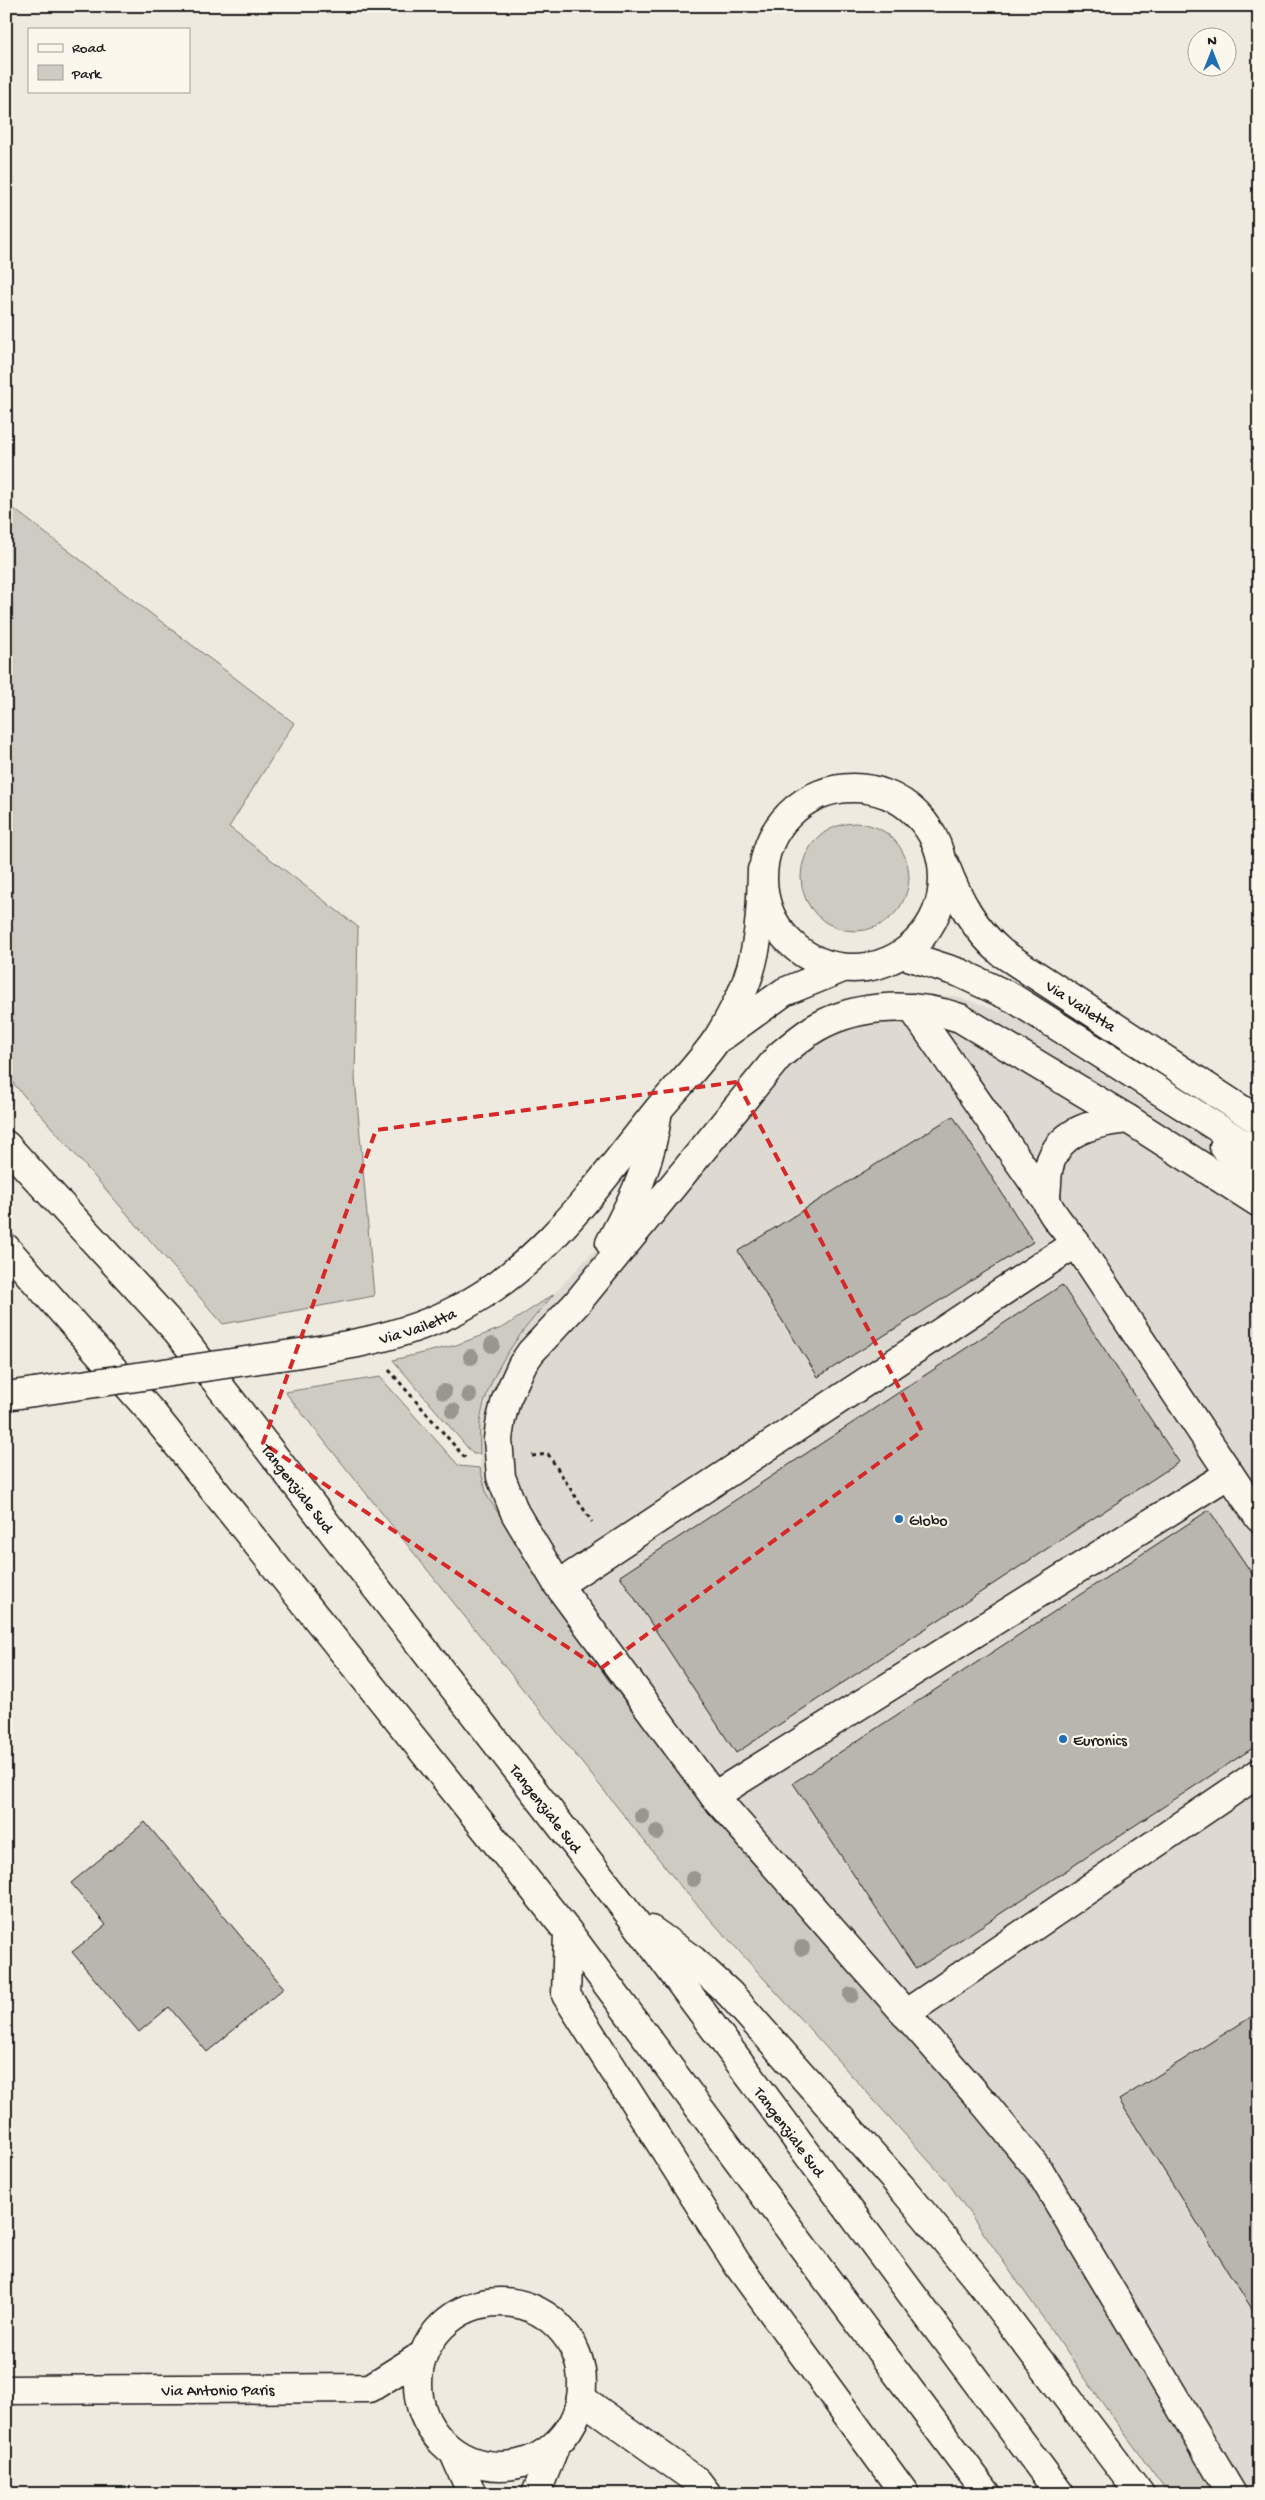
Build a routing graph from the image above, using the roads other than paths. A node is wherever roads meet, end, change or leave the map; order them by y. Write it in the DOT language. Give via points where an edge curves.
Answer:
graph roads {
  1 [pos="941,854"];
  2 [pos="762,870"];
  3 [pos="902,954"];
  4 [pos="843,968"];
  5 [pos="912,1008"];
  6 [pos="716,1041"];
  7 [pos="1155,1087"];
  8 [pos="658,1110"];
  9 [pos="1128,1119"];
  10 [pos="1259,1121"];
  11 [pos="6,1145"];
  12 [pos="1259,1154"];
  13 [pos="1259,1178"];
  14 [pos="1047,1202"];
  15 [pos="1259,1203"];
  16 [pos="1076,1244"];
  17 [pos="6,1248"];
  18 [pos="577,1303"];
  19 [pos="6,1396"];
  20 [pos="1229,1474"];
  21 [pos="1259,1518"];
  22 [pos="558,1585"];
  23 [pos="1259,1773"];
  24 [pos="714,1796"];
  25 [pos="630,1915"];
  26 [pos="568,1932"];
  27 [pos="905,2014"];
  28 [pos="421,2356"];
  29 [pos="6,2390"];
  30 [pos="582,2399"];
  31 [pos="555,2446"];
  32 [pos="454,2454"];
  33 [pos="472,2494"];
  34 [pos="536,2494"];
  35 [pos="707,2494"];
  36 [pos="905,2494"];
  37 [pos="987,2494"];
  38 [pos="1060,2494"];
  39 [pos="1140,2494"];
  40 [pos="1232,2494"];
  1 -- 2 [label="main road, Via Vailetta" via="928,826 905,804 877,790 845,788 815,795 789,814 771,839"];
  1 -- 3 [label="main road" via="944,883 938,911 924,936"];
  1 -- 10 [label="main road, Via Vailetta" via="966,912 1002,953"];
  2 -- 4 [label="main road" via="764,898 774,924 792,945 816,961"];
  2 -- 6 [label="main road, Via Vailetta" via="754,956 741,995"];
  3 -- 4 [label="main road" via="874,966"];
  3 -- 7 [label="main road, Via Vailetta" via="960,973 1013,998"];
  4 -- 6 [label="main road, Via Vailetta" via="784,992"];
  5 -- 9 [label="main road" via="946,1013 974,1025"];
  5 -- 14 [label="main road"];
  5 -- 18 [label="main road" via="884,1008 838,1017 803,1036 779,1056"];
  6 -- 8 [label="main road, Via Vailetta"];
  7 -- 12 [label="main road, Via Vailetta"];
  7 -- 13 [label="main road"];
  8 -- 18 [label="main road" via="653,1145 642,1181"];
  8 -- 19 [label="main road, Via Vailetta, bridge" via="579,1210 544,1247 480,1297 444,1316 390,1335 327,1349"];
  9 -- 14 [label="main road" via="1093,1123 1068,1138 1050,1163"];
  9 -- 15 [label="main road"];
  11 -- 25 [label="main road, Tangenziale Sud" via="178,1331"];
  14 -- 16 [label="main road"];
  16 -- 20 [label="main road"];
  16 -- 22 [label="main road"];
  17 -- 26 [label="main road" via="153,1414"];
  18 -- 22 [label="main road" via="522,1366 506,1400 498,1438 501,1477 507,1495"];
  20 -- 21 [label="main road"];
  20 -- 24 [label="main road"];
  22 -- 24 [label="main road"];
  23 -- 27 [label="main road"];
  24 -- 27 [label="main road"];
  25 -- 38 [label="main road, Tangenziale Sud"];
  25 -- 39 [label="main road" via="693,1960 756,2021 952,2246"];
  26 -- 36 [label="main road" via="566,1995 738,2265"];
  26 -- 37 [label="main road"];
  27 -- 40 [label="main road" via="1038,2170"];
  28 -- 29 [label="main road, Via Antonio Paris" via="370,2388"];
  28 -- 30 [label="main road" via="435,2332 455,2314 480,2304 516,2304 534,2309 557,2324 573,2346 582,2372"];
  28 -- 32 [label="main road" via="416,2383 420,2410 433,2435"];
  30 -- 31 [label="main road" via="572,2424"];
  30 -- 35 [label="main road" via="697,2481"];
  31 -- 32 [label="main road" via="538,2458 517,2466 473,2463"];
  31 -- 34 [label="main road"];
  32 -- 33 [label="main road"];
}
